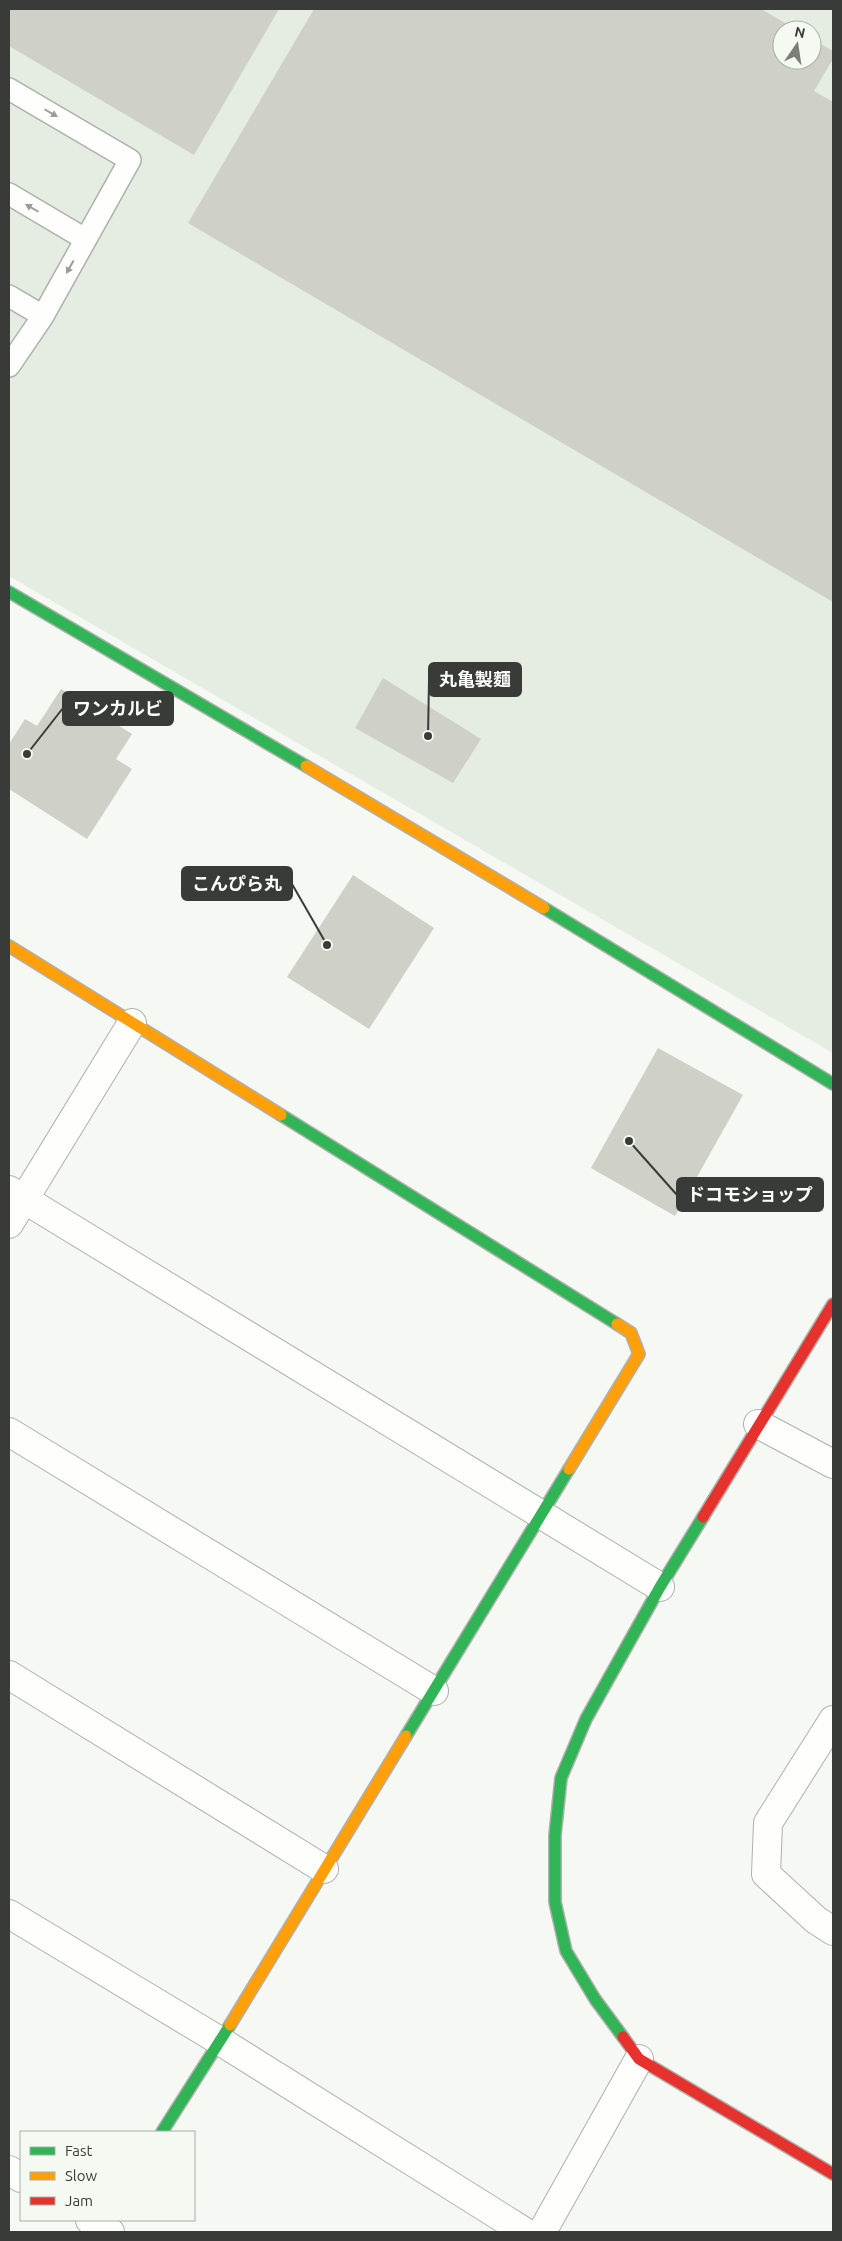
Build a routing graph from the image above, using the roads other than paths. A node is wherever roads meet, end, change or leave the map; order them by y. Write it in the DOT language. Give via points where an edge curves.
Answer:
graph roads {
  1 [pos="9,89"];
  2 [pos="9,194"];
  3 [pos="85,239"];
  4 [pos="9,296"];
  5 [pos="43,316"];
  6 [pos="9,366"];
  7 [pos="9,592"];
  8 [pos="9,946"];
  9 [pos="132,1023"];
  10 [pos="833,1084"];
  11 [pos="16,1195"];
  12 [pos="9,1224"];
  13 [pos="833,1304"];
  14 [pos="758,1424"];
  15 [pos="9,1432"];
  16 [pos="833,1464"];
  17 [pos="541,1514"];
  18 [pos="660,1587"];
  19 [pos="9,1675"];
  20 [pos="434,1691"];
  21 [pos="833,1720"];
  22 [pos="324,1869"];
  23 [pos="9,1914"];
  24 [pos="833,1931"];
  25 [pos="220,2041"];
  26 [pos="639,2059"];
  27 [pos="163,2131"];
  28 [pos="9,2170"];
  29 [pos="833,2174"];
  30 [pos="20,2177"];
  31 [pos="525,2232"];
  32 [pos="542,2232"];
  1 -- 3 [label="lane, one-way" via="130,160"];
  3 -- 2 [label="lane, one-way"];
  3 -- 5 [label="lane, one-way"];
  4 -- 5 [label="lane"];
  5 -- 6 [label="lane"];
  7 -- 10 [label="street" via="417,831"];
  8 -- 9 [label="street"];
  9 -- 11 [label="street"];
  9 -- 17 [label="street" via="631,1333 639,1354"];
  11 -- 12 [label="street"];
  11 -- 17 [label="street"];
  13 -- 14 [label="street"];
  14 -- 16 [label="street"];
  14 -- 18 [label="street"];
  15 -- 20 [label="street"];
  17 -- 18 [label="street"];
  17 -- 20 [label="street"];
  18 -- 26 [label="street" via="586,1718 561,1778 555,1835 555,1902 566,1950 595,1999"];
  19 -- 22 [label="street"];
  20 -- 22 [label="street"];
  21 -- 24 [label="street" via="768,1823 766,1874 816,1920"];
  22 -- 25 [label="street"];
  23 -- 25 [label="street"];
  25 -- 27 [label="street"];
  25 -- 31 [label="street"];
  26 -- 29 [label="street"];
  26 -- 32 [label="street"];
  28 -- 30 [label="street"];
}
